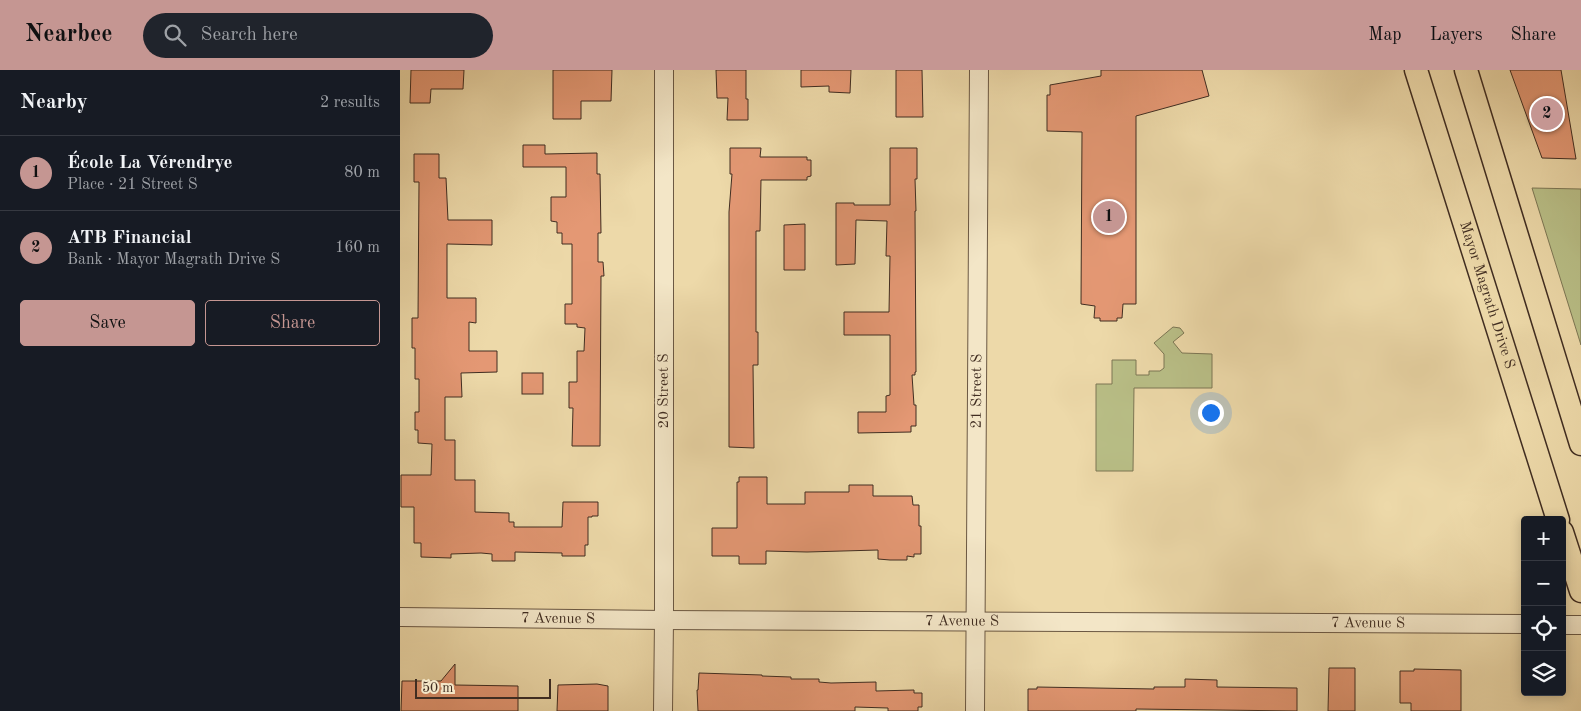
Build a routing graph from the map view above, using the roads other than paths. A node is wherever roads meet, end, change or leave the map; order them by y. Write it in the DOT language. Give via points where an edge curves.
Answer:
graph roads {
  1 [pos="664,70"];
  2 [pos="978,70"];
  3 [pos="1416,70"];
  4 [pos="1466,70"];
  5 [pos="1581,444"];
  6 [pos="1557,516"];
  7 [pos="1566,544"];
  8 [pos="1581,591"];
  9 [pos="400,617"];
  10 [pos="664,620"];
  11 [pos="975,622"];
  12 [pos="1521,624"];
  13 [pos="1566,624"];
  14 [pos="1581,625"];
  15 [pos="662,711"];
  16 [pos="975,711"];
  1 -- 10 [label="street, 20 Street S"];
  2 -- 11 [label="street, 21 Street S"];
  3 -- 6 [label="main road, Mayor Magrath Drive S"];
  4 -- 5 [label="main road"];
  7 -- 8 [label="main road"];
  9 -- 10 [label="street, 7 Avenue S"];
  10 -- 11 [label="street, 7 Avenue S"];
  10 -- 15 [label="street, 20 Street S"];
  11 -- 12 [label="street, 7 Avenue S"];
  11 -- 16 [label="street, 21 Street S"];
  13 -- 14 [label="street"];
}
